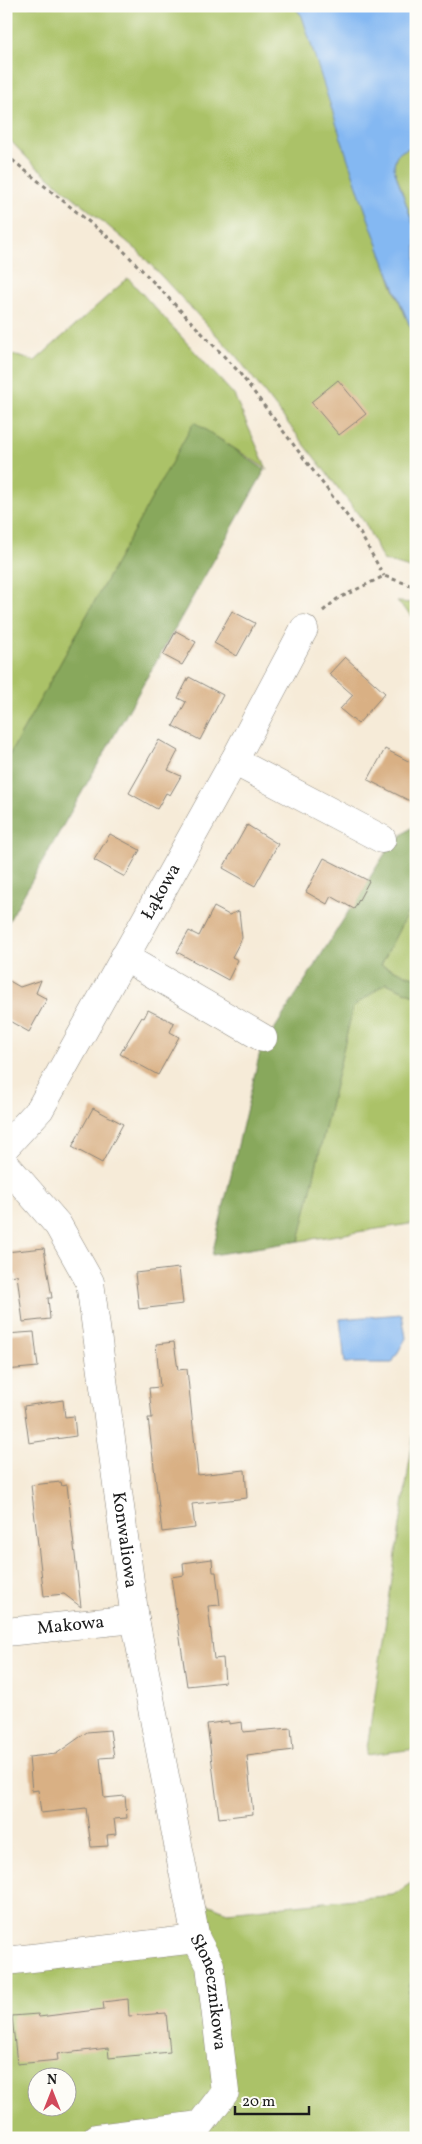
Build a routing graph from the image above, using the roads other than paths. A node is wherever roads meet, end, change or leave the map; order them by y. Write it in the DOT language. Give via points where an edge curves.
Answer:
graph roads {
  1 [pos="304,629"];
  2 [pos="234,760"];
  3 [pos="382,839"];
  4 [pos="124,957"];
  5 [pos="263,1038"];
  6 [pos="6,1146"];
  7 [pos="6,1165"];
  8 [pos="135,1619"];
  9 [pos="6,1632"];
  10 [pos="196,1939"];
  11 [pos="6,1962"];
  12 [pos="97,2138"];
  1 -- 2 [label="street, Łąkowa"];
  2 -- 3 [label="street"];
  2 -- 4 [label="street, Łąkowa"];
  4 -- 5 [label="street"];
  4 -- 6 [label="street, Łąkowa" via="40,1109"];
  7 -- 8 [label="street, Konwaliowa" via="58,1225 90,1282"];
  8 -- 9 [label="street, Makowa"];
  8 -- 10 [label="street, Konwaliowa"];
  10 -- 11 [label="street, Słonecznikowa"];
  10 -- 12 [label="street, Słonecznikowa" via="210,1965 226,2092 200,2125"];
}
